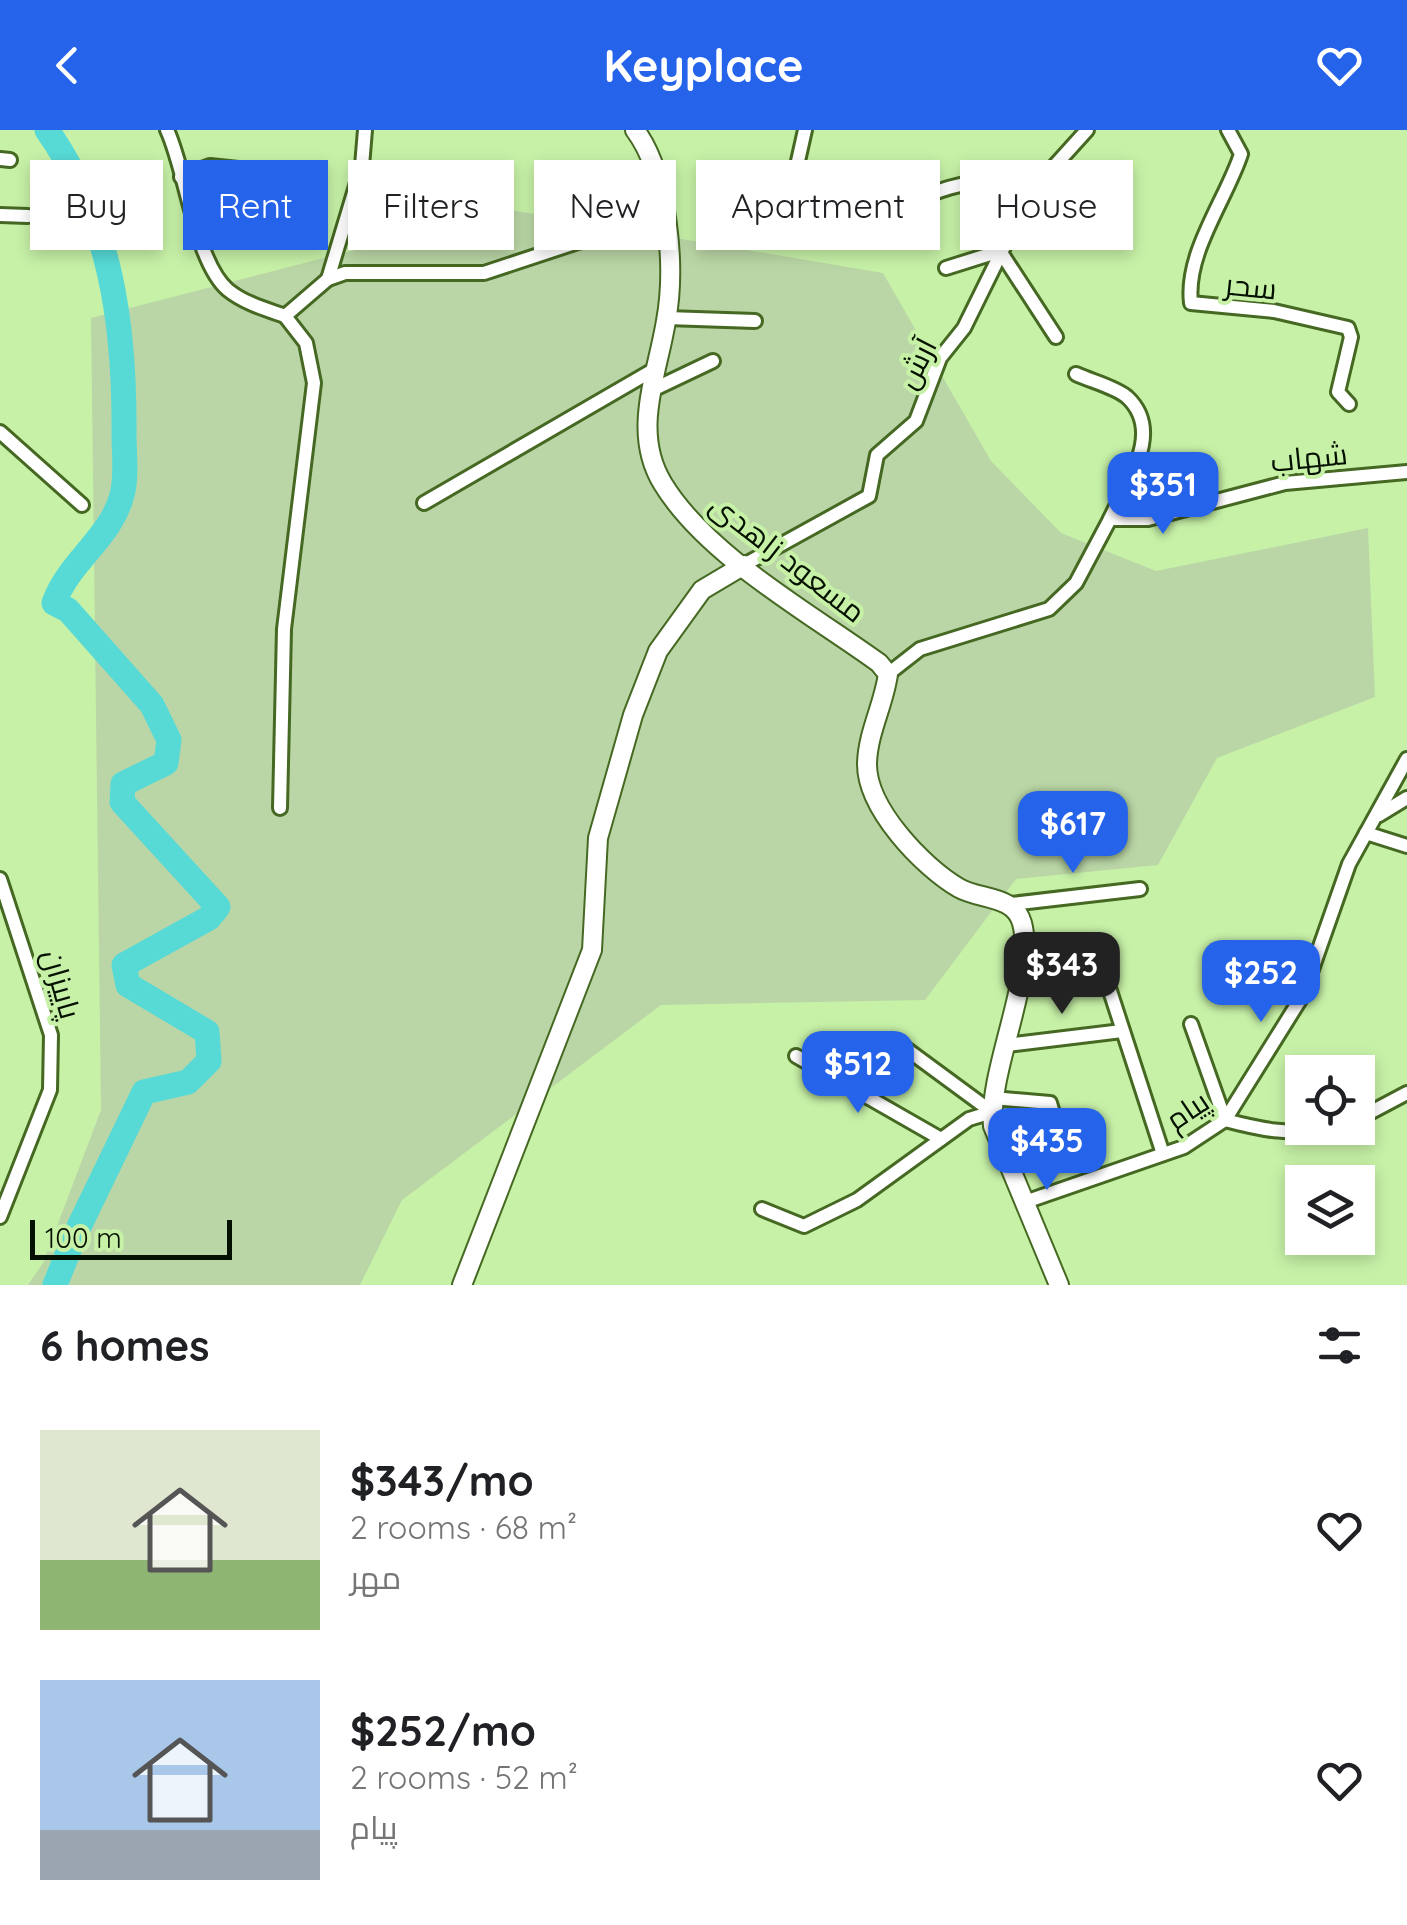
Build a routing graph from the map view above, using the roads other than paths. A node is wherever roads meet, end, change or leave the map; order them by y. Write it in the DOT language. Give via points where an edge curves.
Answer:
graph roads {
  1 [pos="167,130"];
  2 [pos="365,130"];
  3 [pos="634,130"];
  4 [pos="805,130"];
  5 [pos="1087,130"];
  6 [pos="1228,130"];
  7 [pos="653,160"];
  8 [pos="1060,160"];
  9 [pos="182,177"];
  10 [pos="960,182"];
  11 [pos="0,216"];
  12 [pos="28,216"];
  13 [pos="554,250"];
  14 [pos="666,250"];
  15 [pos="1000,251"];
  16 [pos="946,268"];
  17 [pos="328,278"];
  18 [pos="284,316"];
  19 [pos="667,318"];
  20 [pos="755,321"];
  21 [pos="1056,338"];
  22 [pos="713,361"];
  23 [pos="655,369"];
  24 [pos="1076,374"];
  25 [pos="650,391"];
  26 [pos="1349,404"];
  27 [pos="0,432"];
  28 [pos="1407,472"];
  29 [pos="424,503"];
  30 [pos="82,505"];
  31 [pos="1110,519"];
  32 [pos="744,565"];
  33 [pos="888,674"];
  34 [pos="1407,760"];
  35 [pos="1407,798"];
  36 [pos="280,808"];
  37 [pos="1376,817"];
  38 [pos="1366,833"];
  39 [pos="1407,846"];
  40 [pos="0,879"];
  41 [pos="1140,889"];
  42 [pos="1011,904"];
  43 [pos="1100,960"];
  44 [pos="1191,1024"];
  45 [pos="1122,1032"];
  46 [pos="1007,1045"];
  47 [pos="904,1048"];
  48 [pos="796,1056"];
  49 [pos="1407,1092"];
  50 [pos="992,1105"];
  51 [pos="1375,1110"];
  52 [pos="1226,1120"];
  53 [pos="1057,1126"];
  54 [pos="1285,1130"];
  55 [pos="941,1139"];
  56 [pos="1163,1154"];
  57 [pos="1025,1202"];
  58 [pos="762,1209"];
  59 [pos="0,1217"];
  60 [pos="462,1285"];
  61 [pos="1060,1285"];
  1 -- 9 [label="street"];
  2 -- 17 [label="street" via="362,166"];
  3 -- 7 [label="street, مسعود زاهدی"];
  4 -- 10 [label="street" via="784,220 837,220 889,209"];
  5 -- 8 [label="street, آرش"];
  6 -- 26 [label="street, سحر" via="1241,154 1194,269 1191,303 1274,311 1348,328 1338,392"];
  9 -- 18 [label="street" via="198,234 225,288"];
  11 -- 12 [label="street"];
  13 -- 17 [label="street" via="484,273"];
  14 -- 19 [label="street, مسعود زاهدی"];
  15 -- 16 [label="street"];
  15 -- 21 [label="street"];
  15 -- 32 [label="street, آرش" via="964,328 940,358 916,421 877,455 870,496"];
  17 -- 18 [label="street"];
  18 -- 36 [label="street" via="306,344 314,384 284,629"];
  19 -- 20 [label="street"];
  19 -- 23 [label="street, مسعود زاهدی"];
  22 -- 25 [label="street"];
  23 -- 25 [label="street, مسعود زاهدی"];
  23 -- 29 [label="street"];
  24 -- 31 [label="street" via="1126,396 1142,420 1142,451"];
  25 -- 32 [label="street, مسعود زاهدی" via="647,436 664,486 704,534"];
  27 -- 30 [label="street"];
  28 -- 31 [label="street, شهاب" via="1285,483 1148,519"];
  31 -- 33 [label="street" via="1076,583 1048,610 920,649"];
  32 -- 33 [label="street, مسعود زاهدی"];
  32 -- 60 [label="street" via="702,590 658,652 633,715 598,838 592,950"];
  33 -- 42 [label="street" via="866,766 882,808 916,857 962,890"];
  34 -- 37 [label="street, پیام"];
  35 -- 37 [label="street"];
  37 -- 38 [label="street, پیام"];
  38 -- 39 [label="street"];
  38 -- 52 [label="street, پیام" via="1303,995"];
  40 -- 59 [label="street, پاییزان" via="51,1035 50,1090"];
  41 -- 42 [label="street"];
  42 -- 46 [label="street" via="1022,921 1024,943"];
  43 -- 45 [label="street"];
  44 -- 52 [label="street"];
  45 -- 46 [label="street"];
  45 -- 56 [label="street"];
  46 -- 50 [label="street"];
  47 -- 50 [label="street"];
  48 -- 55 [label="street"];
  49 -- 51 [label="street"];
  50 -- 53 [label="street" via="1050,1103"];
  50 -- 55 [label="street"];
  50 -- 57 [label="street" via="998,1142"];
  52 -- 54 [label="street"];
  52 -- 56 [label="street, پیام"];
  55 -- 58 [label="street" via="857,1200 804,1226"];
  56 -- 57 [label="street, پیام"];
  57 -- 61 [label="street"];
}
